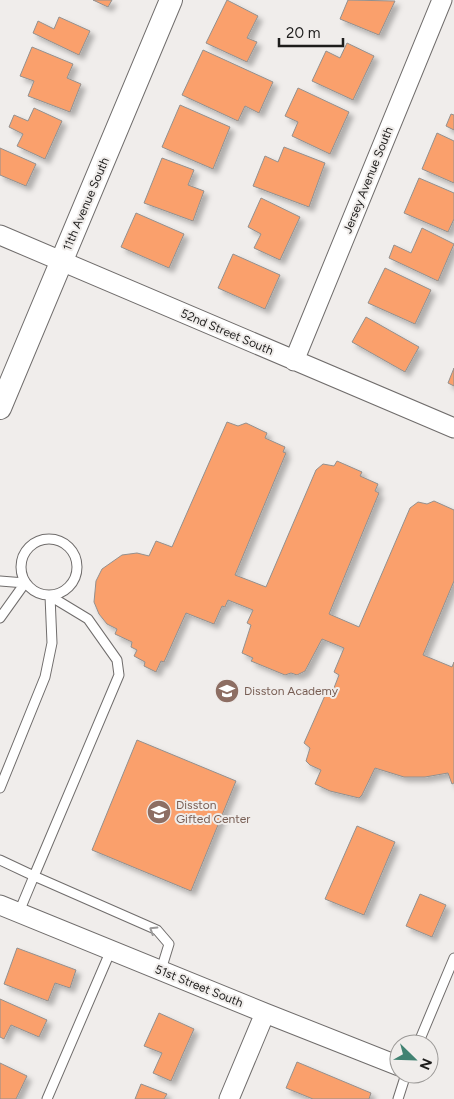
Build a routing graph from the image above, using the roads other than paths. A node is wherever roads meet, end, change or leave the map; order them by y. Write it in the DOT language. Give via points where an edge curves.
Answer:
graph roads {
  1 [pos="171,0"];
  2 [pos="442,0"];
  3 [pos="0,234"];
  4 [pos="61,262"];
  5 [pos="294,361"];
  6 [pos="0,408"];
  7 [pos="454,428"];
  8 [pos="0,581"];
  9 [pos="25,583"];
  10 [pos="50,596"];
  11 [pos="0,618"];
  12 [pos="0,788"];
  13 [pos="0,860"];
  14 [pos="34,876"];
  15 [pos="0,905"];
  16 [pos="19,912"];
  17 [pos="111,950"];
  18 [pos="454,958"];
  19 [pos="161,970"];
  20 [pos="265,1013"];
  21 [pos="422,1034"];
  22 [pos="389,1062"];
  23 [pos="403,1084"];
  24 [pos="47,1099"];
  25 [pos="229,1099"];
  26 [pos="398,1099"];
  1 -- 4 [label="street, 11th Avenue South"];
  2 -- 5 [label="street, Jersey Avenue South"];
  3 -- 4 [label="street, 52nd Street South"];
  4 -- 5 [label="street, 52nd Street South"];
  4 -- 6 [label="street, 11th Avenue South"];
  5 -- 7 [label="street, 52nd Street South"];
  8 -- 9 [label="lane"];
  9 -- 10 [label="lane" via="32,590"];
  9 -- 10 [label="lane" via="20,565 28,548 43,539 61,541 74,554 77,572 67,589"];
  9 -- 11 [label="lane"];
  10 -- 12 [label="lane" via="52,643 45,677"];
  10 -- 14 [label="lane" via="88,619 117,660 119,675"];
  13 -- 14 [label="lane"];
  14 -- 16 [label="lane"];
  19 -- 14 [label="lane, one-way" via="169,944 157,930"];
  15 -- 16 [label="street, 51st Street South"];
  16 -- 17 [label="street, 51st Street South"];
  17 -- 19 [label="street, 51st Street South"];
  17 -- 24 [label="lane"];
  18 -- 21 [label="lane"];
  19 -- 20 [label="street, 51st Street South"];
  20 -- 22 [label="street, 51st Street South"];
  20 -- 25 [label="street"];
  23 -- 26 [label="lane"];
}
